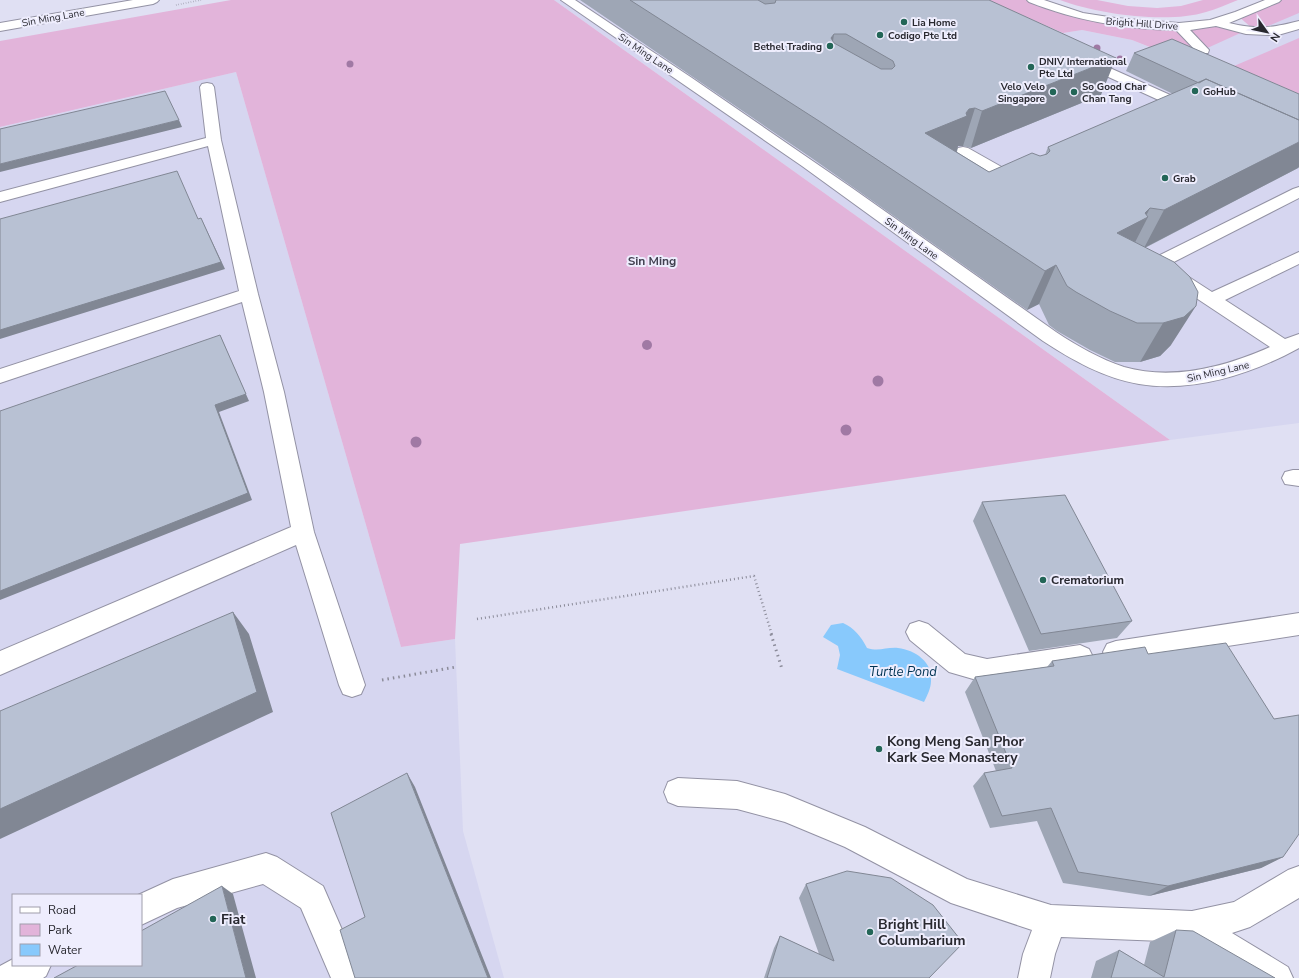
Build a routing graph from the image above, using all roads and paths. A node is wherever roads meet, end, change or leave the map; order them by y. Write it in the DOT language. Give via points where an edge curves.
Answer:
graph roads {
  1 [pos="154,0"];
  2 [pos="567,0"];
  3 [pos="1033,0"];
  4 [pos="1059,0"];
  5 [pos="1274,0"];
  6 [pos="1085,8"];
  7 [pos="1064,12"];
  8 [pos="1217,22"];
  9 [pos="1299,25"];
  10 [pos="0,27"];
  11 [pos="1180,27"];
  12 [pos="1203,50"];
  13 [pos="1073,55"];
  14 [pos="207,87"];
  15 [pos="1207,117"];
  16 [pos="214,140"];
  17 [pos="963,151"];
  18 [pos="1026,188"];
  19 [pos="1299,192"];
  20 [pos="0,197"];
  21 [pos="1299,257"];
  22 [pos="249,294"];
  23 [pos="1211,300"];
  24 [pos="1292,344"];
  25 [pos="0,376"];
  26 [pos="303,532"];
  27 [pos="477,619"];
  28 [pos="1299,624"];
  29 [pos="919,632"];
  30 [pos="0,663"];
  31 [pos="456,666"];
  32 [pos="782,669"];
  33 [pos="352,685"];
  34 [pos="678,792"];
  35 [pos="1299,881"];
  36 [pos="142,910"];
  37 [pos="1051,921"];
  38 [pos="1192,927"];
  39 [pos="34,966"];
  40 [pos="10,978"];
  41 [pos="347,978"];
  42 [pos="1034,978"];
  43 [pos="1277,978"];
  1 -- 10 [label="street, Sin Ming Lane"];
  2 -- 24 [label="street, Sin Ming Lane" via="877,213 1067,349 1102,366 1139,377 1182,380 1254,363"];
  3 -- 7 [label="street, Bright Hill Drive"];
  4 -- 6 [label="street, Bright Hill Drive"];
  5 -- 8 [label="street, Bright Hill Drive"];
  6 -- 7 [label="street" via="1067,4 1058,6 1058,9"];
  6 -- 8 [label="street, Bright Hill Drive" via="1146,16 1201,14"];
  7 -- 11 [label="street, Bright Hill Drive" via="1119,23"];
  8 -- 9 [label="street" via="1260,33 1288,30"];
  8 -- 11 [label="street, Bright Hill Drive"];
  11 -- 12 [label="street"];
  13 -- 15 [label="street"];
  14 -- 16 [label="street"];
  16 -- 20 [label="street"];
  16 -- 22 [label="street"];
  17 -- 18 [label="street"];
  19 -- 23 [label="street" via="1149,260"];
  21 -- 23 [label="street"];
  22 -- 25 [label="street"];
  22 -- 26 [label="street" via="274,392"];
  23 -- 24 [label="street"];
  26 -- 30 [label="street"];
  26 -- 33 [label="street"];
  27 -- 32 [label="path" via="754,576"];
  28 -- 29 [label="street" via="987,671 958,664"];
  31 -- 33 [label="path"];
  34 -- 37 [label="street" via="737,795 785,808 855,837 962,892"];
  35 -- 38 [label="street" via="1239,916"];
  36 -- 41 [label="street" via="173,894 266,868 312,897"];
  37 -- 38 [label="street"];
  37 -- 42 [label="street" via="1039,954"];
  38 -- 43 [label="street"];
  39 -- 40 [label="street"];
}
